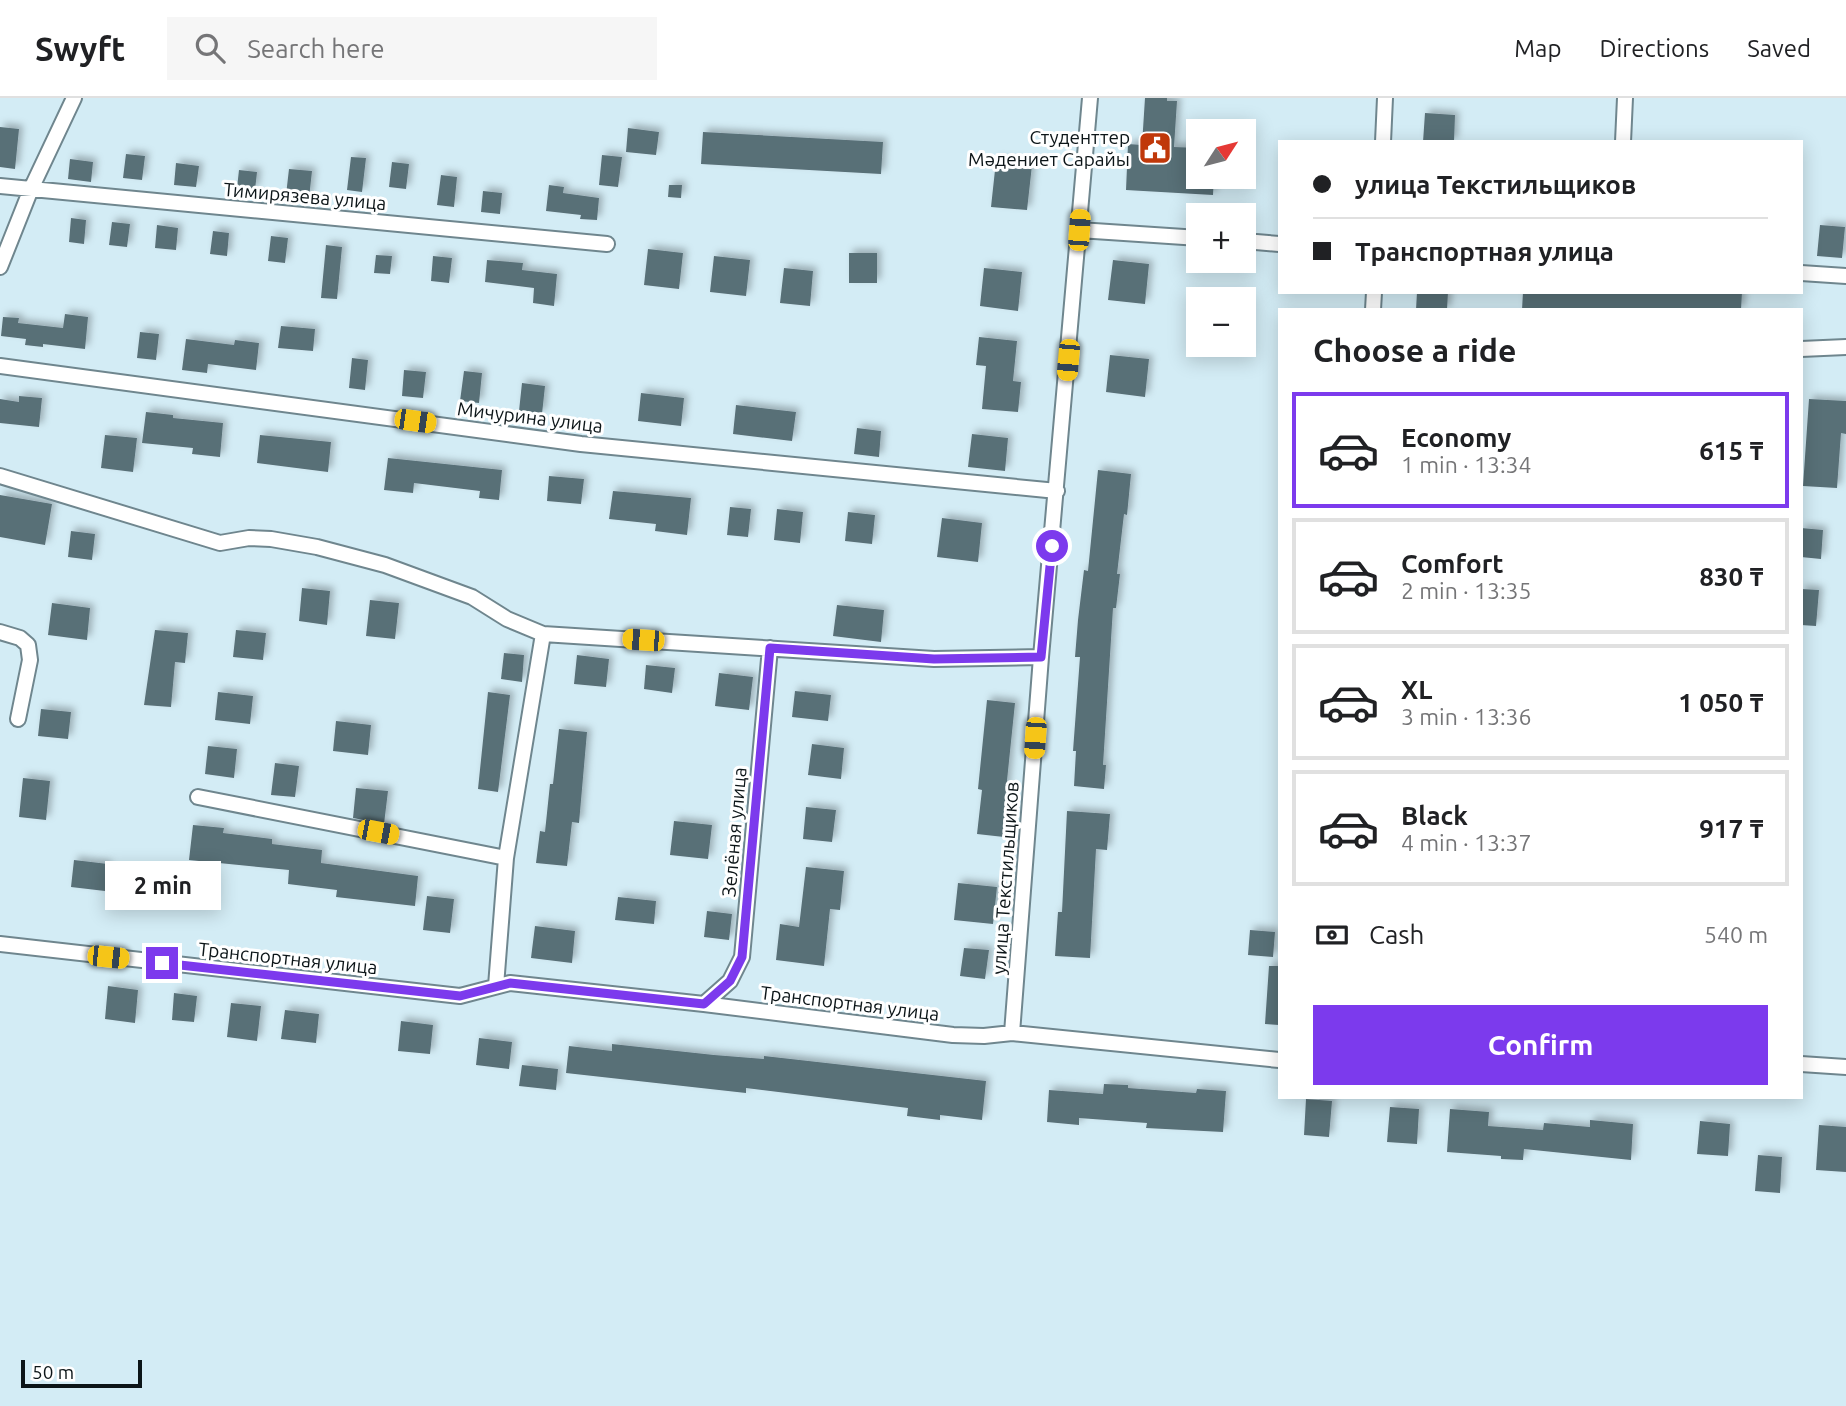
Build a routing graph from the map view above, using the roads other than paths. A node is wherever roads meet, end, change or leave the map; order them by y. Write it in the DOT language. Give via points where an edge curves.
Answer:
graph roads {
  1 [pos="74,98"];
  2 [pos="1090,98"];
  3 [pos="1385,98"];
  4 [pos="1625,98"];
  5 [pos="1382,140"];
  6 [pos="1623,140"];
  7 [pos="0,186"];
  8 [pos="32,189"];
  9 [pos="1079,230"];
  10 [pos="1186,237"];
  11 [pos="1256,242"];
  12 [pos="607,244"];
  13 [pos="1278,244"];
  14 [pos="0,267"];
  15 [pos="1803,273"];
  16 [pos="1846,276"];
  17 [pos="1846,347"];
  18 [pos="1803,349"];
  19 [pos="0,366"];
  20 [pos="0,475"];
  21 [pos="1057,491"];
  22 [pos="0,632"];
  23 [pos="542,634"];
  24 [pos="770,648"];
  25 [pos="1041,657"];
  26 [pos="18,719"];
  27 [pos="198,797"];
  28 [pos="506,858"];
  29 [pos="0,944"];
  30 [pos="496,986"];
  31 [pos="704,1004"];
  32 [pos="1012,1033"];
  33 [pos="1278,1060"];
  34 [pos="1803,1064"];
  35 [pos="1846,1068"];
  1 -- 8 [label="street"];
  2 -- 9 [label="street, улица Текстильщиков"];
  3 -- 5 [label="street"];
  4 -- 6 [label="street"];
  7 -- 8 [label="street, Тимирязева улица"];
  8 -- 12 [label="street, Тимирязева улица"];
  8 -- 14 [label="street"];
  9 -- 10 [label="street"];
  9 -- 21 [label="street, улица Текстильщиков"];
  11 -- 13 [label="street"];
  15 -- 16 [label="street"];
  17 -- 18 [label="street"];
  19 -- 21 [label="street, Мичурина улица" via="581,444"];
  20 -- 23 [label="street" via="212,541 271,539 386,565 472,597"];
  21 -- 25 [label="street, улица Текстильщиков"];
  22 -- 26 [label="street" via="28,645 30,660"];
  23 -- 24 [label="street"];
  23 -- 28 [label="street"];
  24 -- 25 [label="street" via="934,659"];
  24 -- 31 [label="street, Зелёная улица" via="742,957 730,981"];
  25 -- 32 [label="street, улица Текстильщиков"];
  27 -- 28 [label="street"];
  28 -- 30 [label="street"];
  29 -- 30 [label="street, Транспортная улица" via="460,996"];
  30 -- 31 [label="street, Транспортная улица" via="510,983"];
  31 -- 32 [label="street, Транспортная улица" via="953,1035"];
  32 -- 33 [label="street, Транспортная улица"];
  34 -- 35 [label="street"];
}
